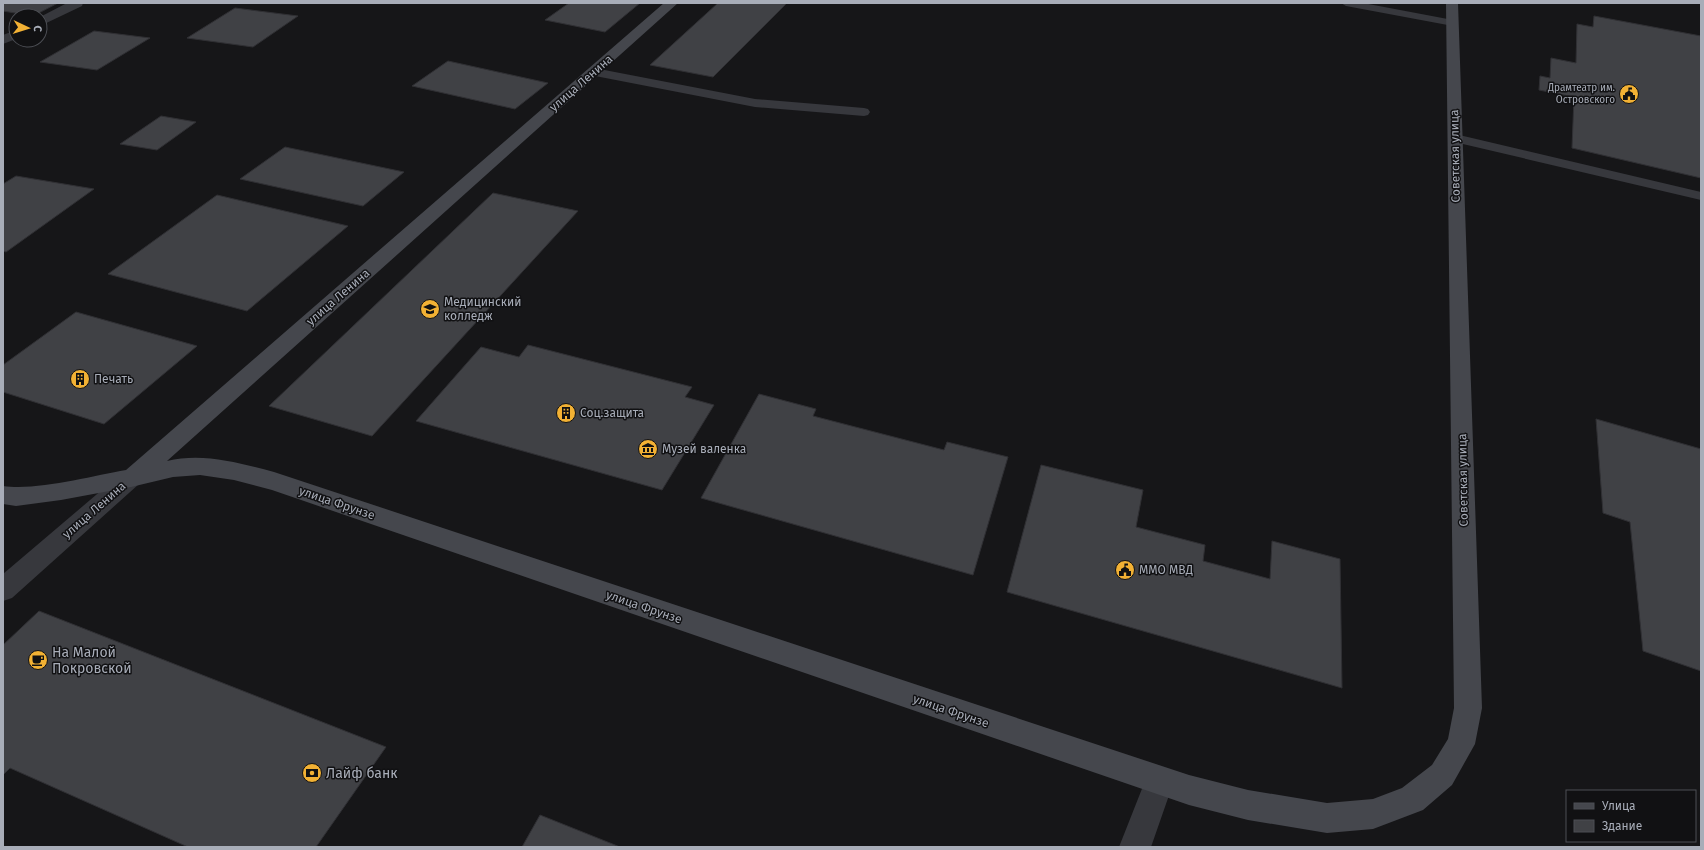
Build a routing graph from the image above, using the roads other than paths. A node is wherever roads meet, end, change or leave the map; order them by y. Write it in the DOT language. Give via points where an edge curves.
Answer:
graph roads {
  1 [pos="77,3"];
  2 [pos="672,3"];
  3 [pos="1346,3"];
  4 [pos="1452,13"];
  5 [pos="48,18"];
  6 [pos="594,72"];
  7 [pos="864,112"];
  8 [pos="1455,138"];
  9 [pos="1701,196"];
  10 [pos="131,478"];
  11 [pos="3,495"];
  12 [pos="3,590"];
  13 [pos="1160,781"];
  14 [pos="1278,810"];
  15 [pos="1135,847"];
  1 -- 5 [label="street"];
  2 -- 6 [label="street, улица Ленина"];
  3 -- 4 [label="lane"];
  4 -- 8 [label="street, Советская улица"];
  6 -- 7 [label="lane" via="755,103"];
  6 -- 10 [label="street, улица Ленина"];
  8 -- 9 [label="lane"];
  8 -- 14 [label="street, Советская улица" via="1468,708 1461,744 1442,776 1412,800 1373,814 1327,818"];
  10 -- 11 [label="street, улица Фрунзе" via="16,497"];
  10 -- 12 [label="street, улица Ленина"];
  10 -- 13 [label="street, улица Фрунзе" via="173,468 200,466 274,481"];
  13 -- 14 [label="street, улица Фрунзе" via="1218,798"];
  13 -- 15 [label="street"];
}
